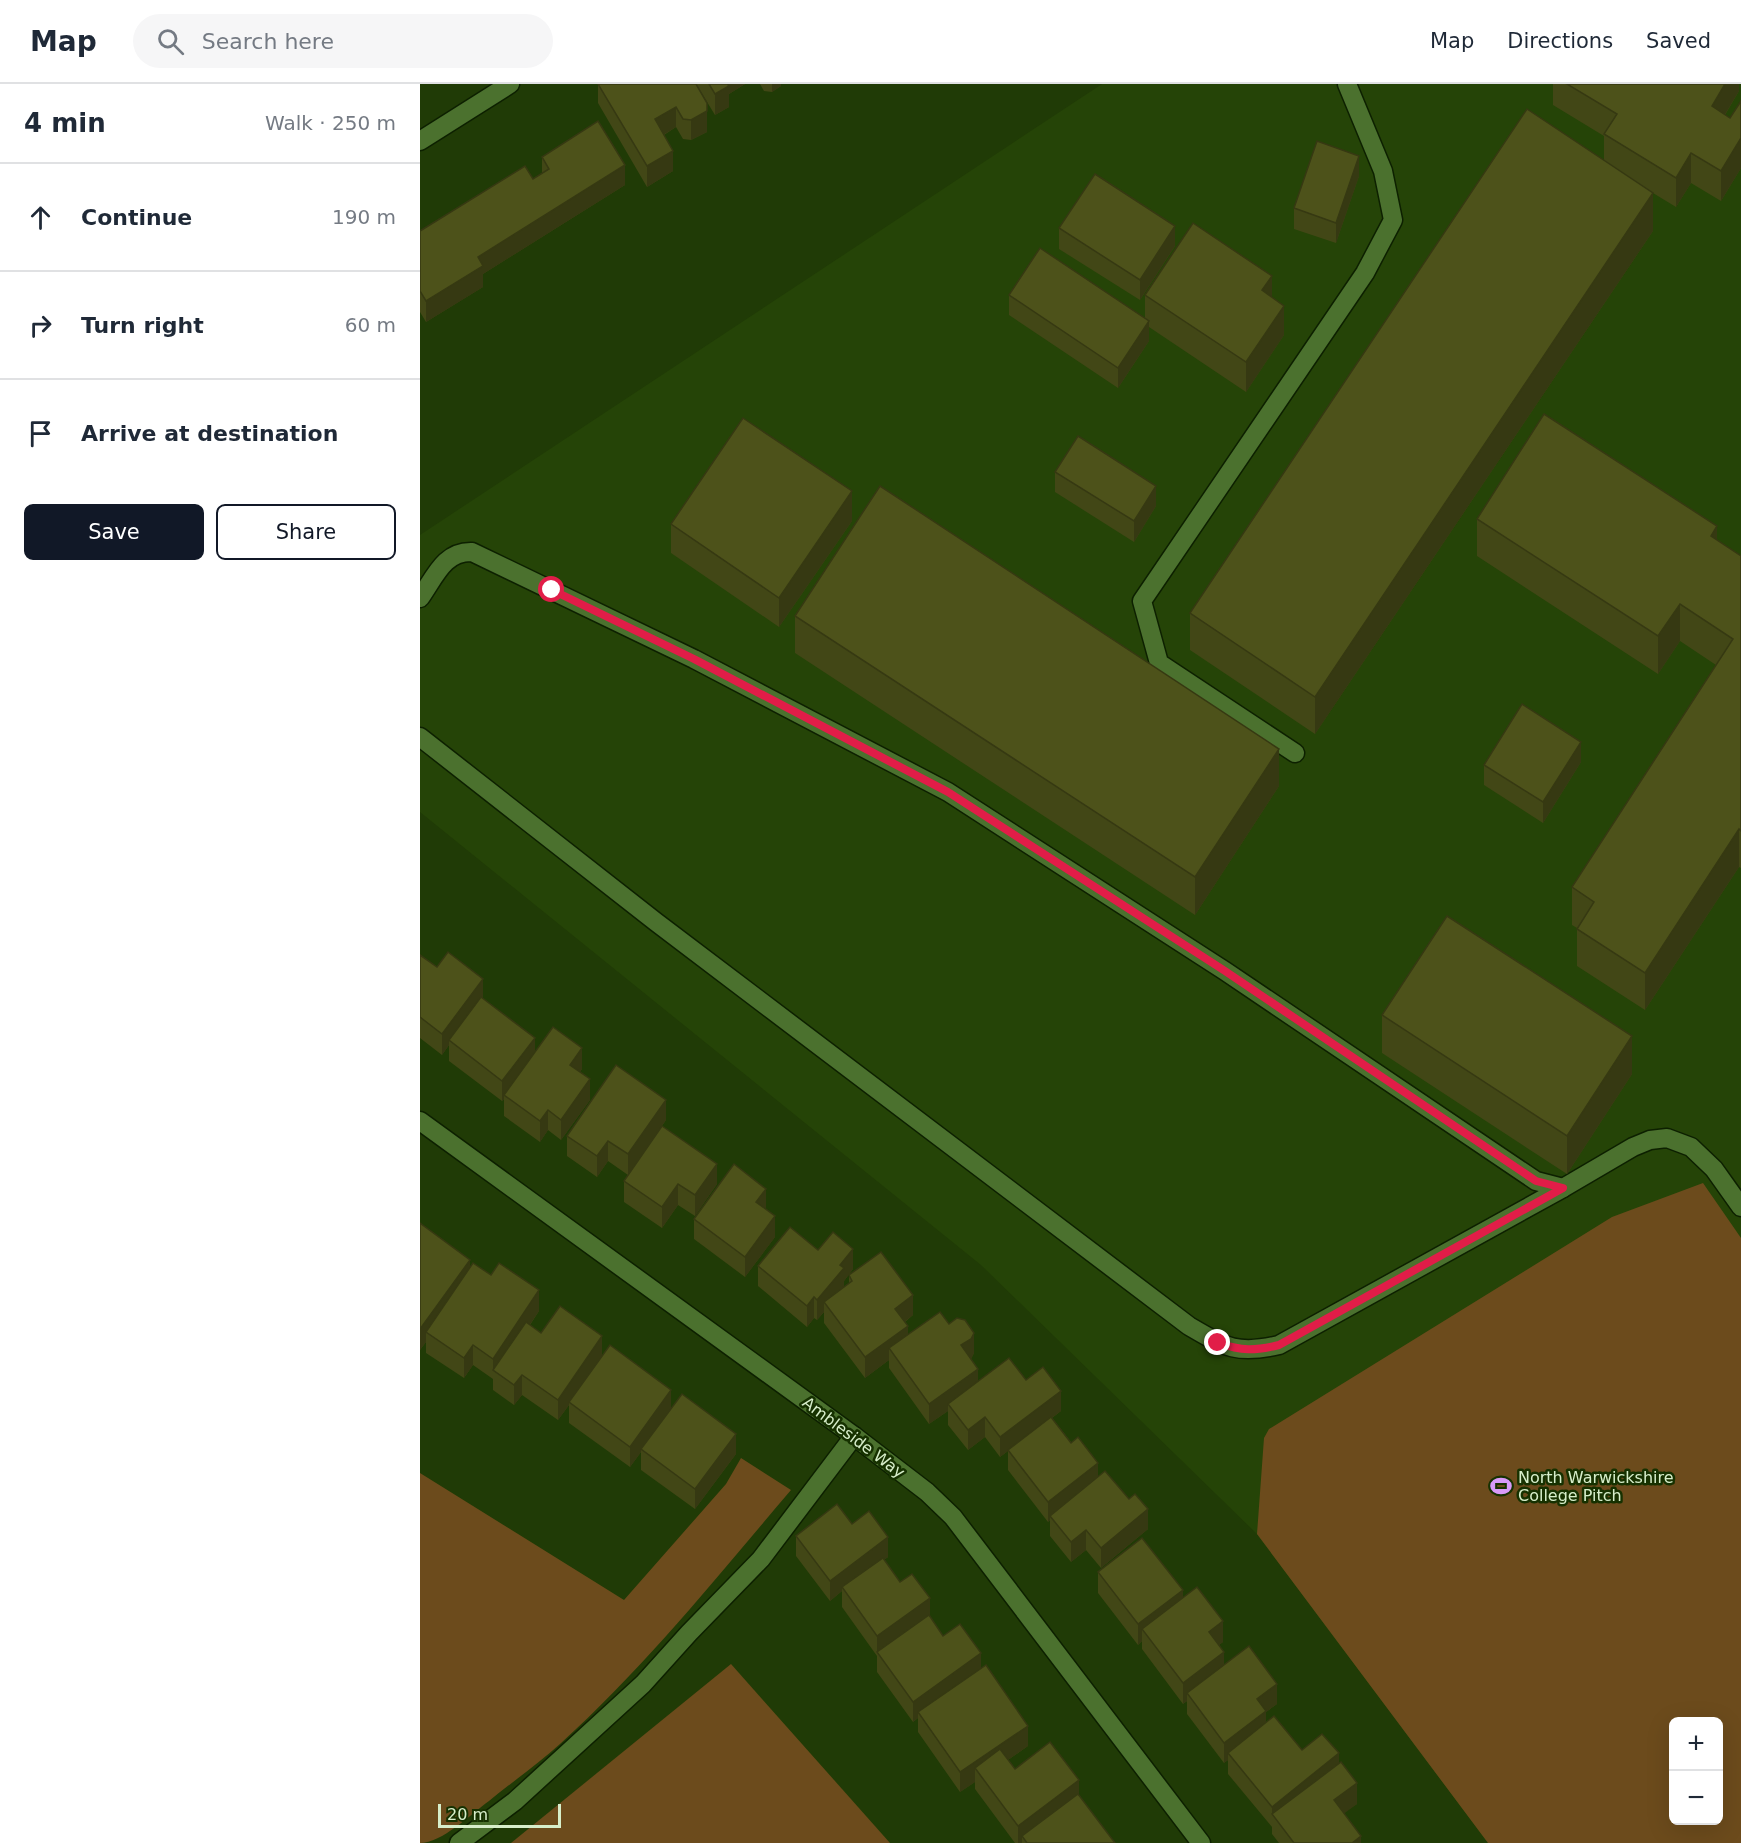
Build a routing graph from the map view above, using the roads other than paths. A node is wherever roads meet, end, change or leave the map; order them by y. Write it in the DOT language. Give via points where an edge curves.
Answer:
graph roads {
  1 [pos="510,84"];
  2 [pos="1347,84"];
  3 [pos="420,141"];
  4 [pos="420,598"];
  5 [pos="420,737"];
  6 [pos="1295,753"];
  7 [pos="420,1121"];
  8 [pos="1563,1188"];
  9 [pos="1741,1207"];
  10 [pos="854,1436"];
  11 [pos="459,1843"];
  12 [pos="1201,1843"];
  1 -- 3 [label="street"];
  2 -- 6 [label="street" via="1383,171 1393,220 1365,273 1142,601 1159,663"];
  4 -- 8 [label="street" via="447,558 472,552 694,659 948,792 1225,971 1536,1181"];
  5 -- 8 [label="street" via="656,922 1189,1326 1218,1343 1238,1350 1279,1345"];
  7 -- 10 [label="street, Ambleside Way"];
  8 -- 9 [label="street" via="1633,1147 1667,1138 1691,1147 1714,1169"];
  10 -- 11 [label="street" via="761,1559 644,1684 515,1801"];
  10 -- 12 [label="street, Ambleside Way" via="953,1517"];
}
